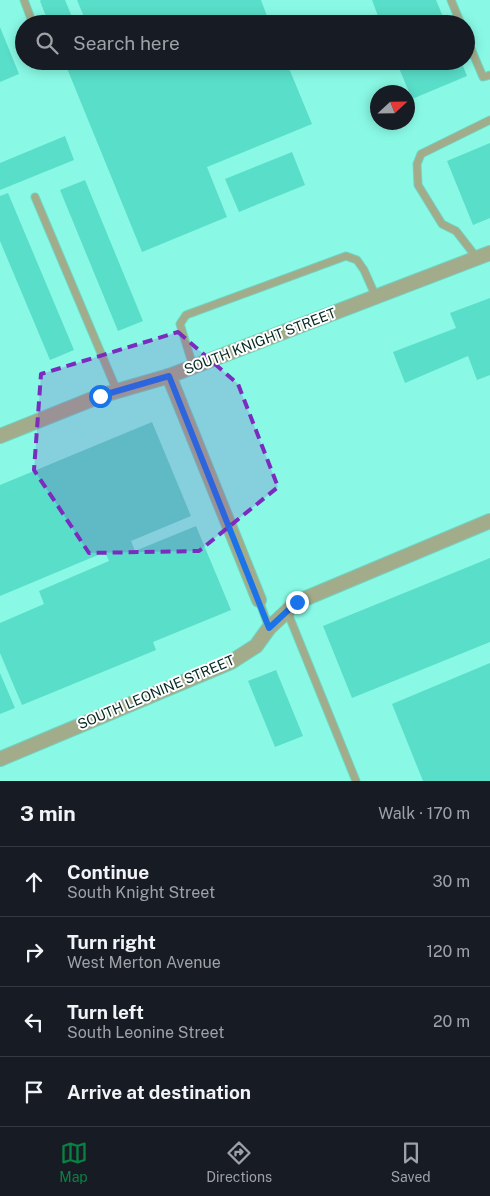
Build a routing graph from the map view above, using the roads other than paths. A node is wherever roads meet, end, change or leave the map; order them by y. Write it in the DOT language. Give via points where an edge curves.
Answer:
graph roads {
  1 [pos="24,0"];
  2 [pos="451,0"];
  3 [pos="30,15"];
  4 [pos="457,15"];
  5 [pos="475,58"];
  6 [pos="490,75"];
  7 [pos="490,120"];
  8 [pos="35,198"];
  9 [pos="483,256"];
  10 [pos="376,297"];
  11 [pos="194,366"];
  12 [pos="169,376"];
  13 [pos="117,391"];
  14 [pos="0,436"];
  15 [pos="490,521"];
  16 [pos="259,600"];
  17 [pos="287,611"];
  18 [pos="269,628"];
  19 [pos="0,759"];
  20 [pos="356,781"];
  1 -- 3 [label="lane"];
  2 -- 4 [label="lane"];
  5 -- 6 [label="lane" via="483,77"];
  7 -- 9 [label="lane" via="421,154 416,164 418,185 442,224 456,231"];
  8 -- 13 [label="lane"];
  9 -- 10 [label="street, SOUTH KNIGHT STREET"];
  10 -- 11 [label="street, SOUTH KNIGHT STREET"];
  10 -- 11 [label="lane" via="357,260 346,256 186,315 180,324"];
  11 -- 12 [label="street, SOUTH KNIGHT STREET"];
  12 -- 13 [label="street, SOUTH KNIGHT STREET"];
  12 -- 16 [label="street"];
  13 -- 14 [label="street, SOUTH KNIGHT STREET"];
  15 -- 17 [label="street, SOUTH LEONINE STREET" via="297,602"];
  16 -- 18 [label="lane"];
  17 -- 18 [label="street, SOUTH LEONINE STREET"];
  17 -- 20 [label="lane"];
  18 -- 19 [label="street, SOUTH LEONINE STREET" via="256,646 231,662"];
}
